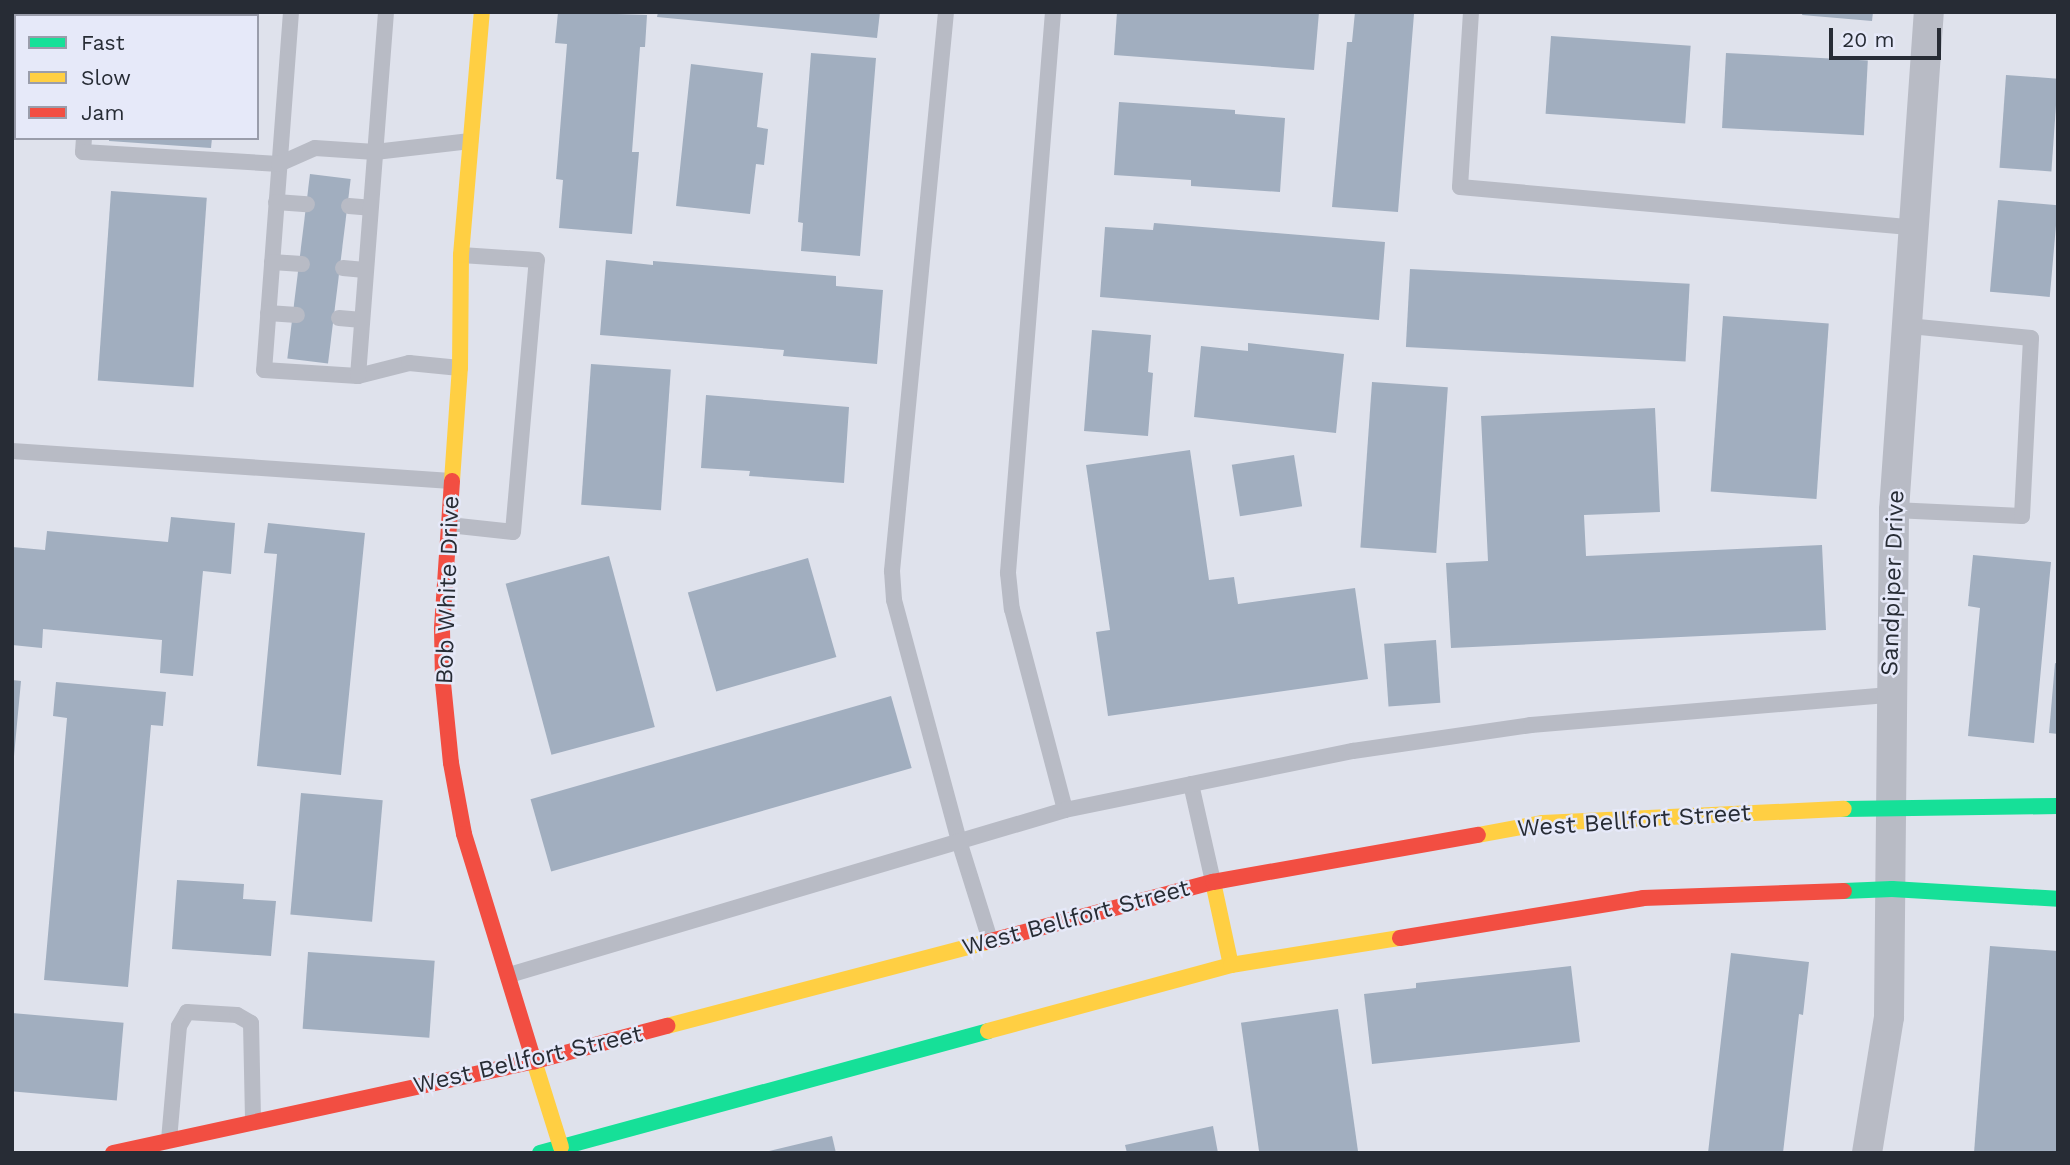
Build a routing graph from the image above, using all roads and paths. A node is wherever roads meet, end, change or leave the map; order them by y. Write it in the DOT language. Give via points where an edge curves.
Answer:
graph roads {
  1 [pos="291,12"];
  2 [pos="386,12"];
  3 [pos="482,12"];
  4 [pos="946,12"];
  5 [pos="1053,12"];
  6 [pos="1471,12"];
  7 [pos="1929,12"];
  8 [pos="84,140"];
  9 [pos="470,141"];
  10 [pos="375,152"];
  11 [pos="279,164"];
  12 [pos="276,202"];
  13 [pos="307,204"];
  14 [pos="349,206"];
  15 [pos="370,208"];
  16 [pos="1912,227"];
  17 [pos="461,255"];
  18 [pos="272,262"];
  19 [pos="302,264"];
  20 [pos="343,268"];
  21 [pos="365,270"];
  22 [pos="268,313"];
  23 [pos="297,315"];
  24 [pos="339,318"];
  25 [pos="362,320"];
  26 [pos="1908,326"];
  27 [pos="460,368"];
  28 [pos="358,376"];
  29 [pos="12,451"];
  30 [pos="451,481"];
  31 [pos="1894,510"];
  32 [pos="449,525"];
  33 [pos="1890,695"];
  34 [pos="1191,784"];
  35 [pos="2058,806"];
  36 [pos="1893,807"];
  37 [pos="1065,810"];
  38 [pos="959,841"];
  39 [pos="1213,882"];
  40 [pos="1892,889"];
  41 [pos="2058,899"];
  42 [pos="990,940"];
  43 [pos="1231,965"];
  44 [pos="509,975"];
  45 [pos="535,1061"];
  46 [pos="253,1122"];
  47 [pos="169,1140"];
  48 [pos="554,1151"];
  49 [pos="113,1153"];
  50 [pos="1867,1153"];
  1 -- 11 [label="lane"];
  2 -- 10 [label="lane"];
  3 -- 9 [label="main road, Bob White Drive"];
  4 -- 38 [label="lane" via="892,571 894,600"];
  5 -- 37 [label="lane" via="1008,573 1012,609"];
  6 -- 16 [label="lane" via="1460,187"];
  7 -- 16 [label="street, Sandpiper Drive"];
  8 -- 11 [label="lane" via="83,152"];
  9 -- 10 [label="lane"];
  9 -- 17 [label="main road, Bob White Drive"];
  10 -- 11 [label="lane" via="316,148"];
  10 -- 15 [label="lane"];
  11 -- 12 [label="lane"];
  12 -- 13 [label="lane"];
  12 -- 18 [label="lane"];
  14 -- 15 [label="lane"];
  15 -- 21 [label="lane"];
  16 -- 26 [label="street, Sandpiper Drive"];
  17 -- 27 [label="main road, Bob White Drive"];
  17 -- 32 [label="lane" via="537,260 513,531"];
  18 -- 19 [label="lane"];
  18 -- 22 [label="lane"];
  20 -- 21 [label="lane"];
  21 -- 25 [label="lane"];
  22 -- 23 [label="lane"];
  22 -- 28 [label="lane" via="264,370"];
  24 -- 25 [label="lane"];
  25 -- 28 [label="lane"];
  26 -- 31 [label="street, Sandpiper Drive"];
  26 -- 31 [label="lane" via="2031,338 2022,516"];
  27 -- 28 [label="lane" via="409,363"];
  27 -- 30 [label="main road, Bob White Drive"];
  29 -- 30 [label="lane"];
  30 -- 32 [label="main road, Bob White Drive"];
  31 -- 33 [label="street, Sandpiper Drive"];
  32 -- 44 [label="main road, Bob White Drive" via="442,629 451,763 464,834"];
  33 -- 34 [label="lane" via="1531,725 1353,751"];
  33 -- 36 [label="street, Sandpiper Drive"];
  34 -- 37 [label="lane"];
  34 -- 39 [label="lane"];
  35 -- 36 [label="main road, West Bellfort Street"];
  36 -- 39 [label="main road, West Bellfort Street" via="1543,823"];
  36 -- 40 [label="street, Sandpiper Drive"];
  37 -- 38 [label="lane"];
  38 -- 42 [label="lane"];
  38 -- 44 [label="lane"];
  39 -- 42 [label="main road, West Bellfort Street"];
  39 -- 43 [label="main road"];
  40 -- 41 [label="main road"];
  40 -- 43 [label="main road" via="1643,898"];
  40 -- 50 [label="street, Sandpiper Drive" via="1889,1017"];
  42 -- 45 [label="main road, West Bellfort Street"];
  43 -- 48 [label="main road"];
  44 -- 45 [label="main road, Bob White Drive"];
  45 -- 46 [label="main road, West Bellfort Street"];
  45 -- 48 [label="main road, Bob White Drive"];
  46 -- 47 [label="main road, West Bellfort Street"];
  46 -- 47 [label="lane" via="251,1023 237,1015 187,1012 179,1026"];
  47 -- 49 [label="main road, West Bellfort Street"];
}
